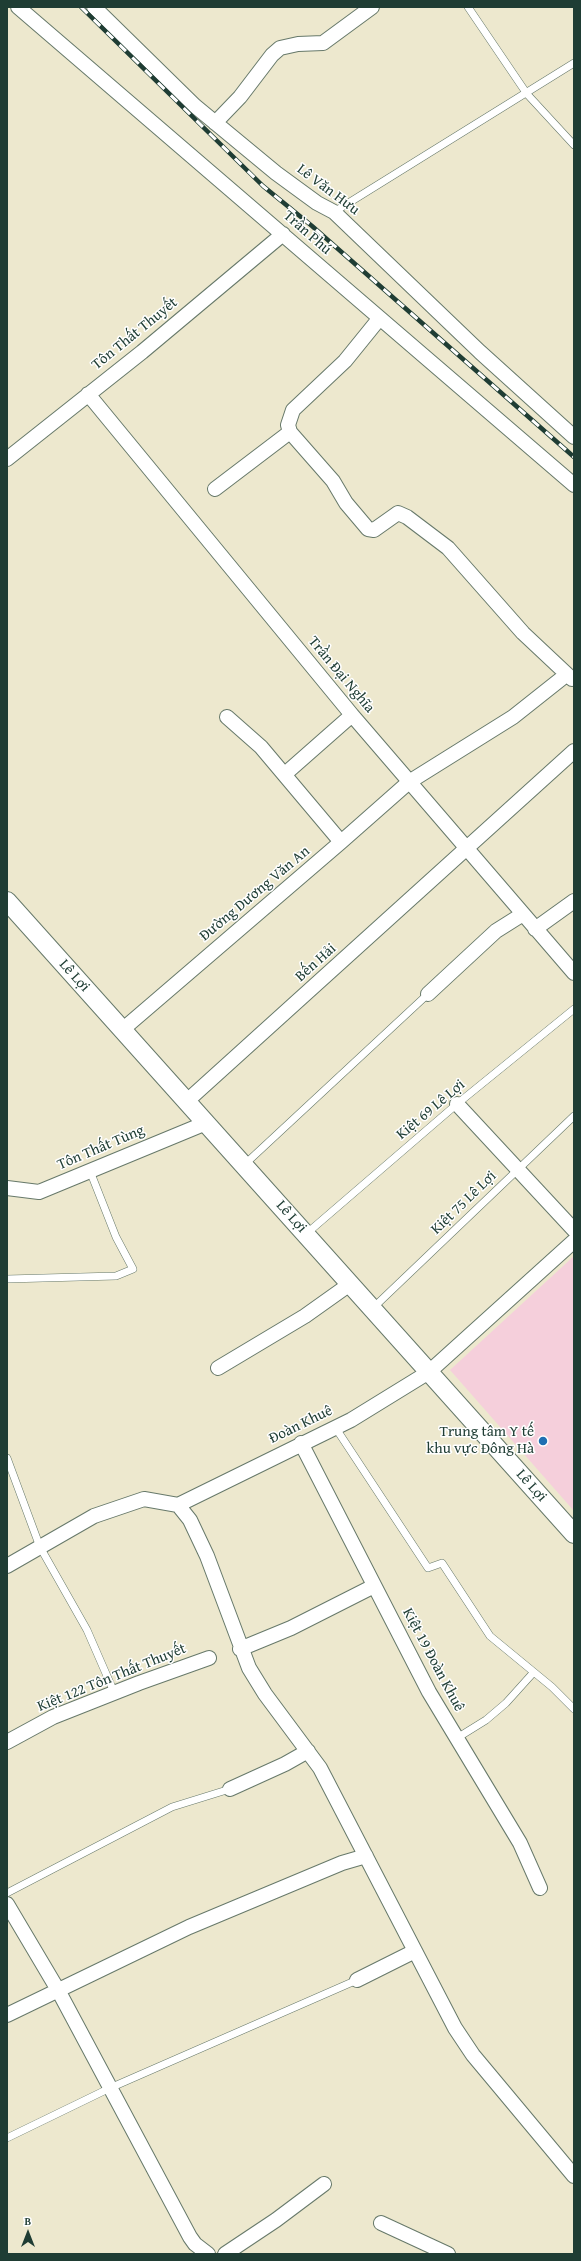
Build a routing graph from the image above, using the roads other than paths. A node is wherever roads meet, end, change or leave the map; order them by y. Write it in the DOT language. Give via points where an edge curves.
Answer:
graph roads {
  1 [pos="18,7"];
  2 [pos="94,7"];
  3 [pos="372,7"];
  4 [pos="468,7"];
  5 [pos="574,63"];
  6 [pos="527,94"];
  7 [pos="215,123"];
  8 [pos="574,145"];
  9 [pos="334,212"];
  10 [pos="283,234"];
  11 [pos="379,319"];
  12 [pos="88,394"];
  13 [pos="290,432"];
  14 [pos="574,437"];
  15 [pos="7,459"];
  16 [pos="574,485"];
  17 [pos="215,489"];
  18 [pos="570,678"];
  19 [pos="352,715"];
  20 [pos="227,718"];
  21 [pos="574,751"];
  22 [pos="285,774"];
  23 [pos="408,782"];
  24 [pos="341,842"];
  25 [pos="467,850"];
  26 [pos="7,901"];
  27 [pos="574,901"];
  28 [pos="523,914"];
  29 [pos="536,929"];
  30 [pos="574,973"];
  31 [pos="428,994"];
  32 [pos="574,1009"];
  33 [pos="122,1030"];
  34 [pos="187,1101"];
  35 [pos="457,1104"];
  36 [pos="574,1116"];
  37 [pos="206,1123"];
  38 [pos="244,1165"];
  39 [pos="518,1170"];
  40 [pos="90,1171"];
  41 [pos="7,1188"];
  42 [pos="574,1230"];
  43 [pos="306,1234"];
  44 [pos="574,1241"];
  45 [pos="7,1279"];
  46 [pos="350,1284"];
  47 [pos="372,1309"];
  48 [pos="218,1368"];
  49 [pos="429,1372"];
  50 [pos="335,1427"];
  51 [pos="301,1443"];
  52 [pos="7,1458"];
  53 [pos="178,1505"];
  54 [pos="574,1534"];
  55 [pos="40,1547"];
  56 [pos="7,1566"];
  57 [pos="374,1586"];
  58 [pos="240,1649"];
  59 [pos="209,1658"];
  60 [pos="533,1673"];
  61 [pos="114,1692"];
  62 [pos="574,1709"];
  63 [pos="457,1738"];
  64 [pos="7,1742"];
  65 [pos="308,1750"];
  66 [pos="230,1789"];
  67 [pos="366,1856"];
  68 [pos="540,1888"];
  69 [pos="7,1893"];
  70 [pos="7,1904"];
  71 [pos="415,1951"];
  72 [pos="357,1980"];
  73 [pos="58,1990"];
  74 [pos="7,2015"];
  75 [pos="110,2088"];
  76 [pos="7,2138"];
  77 [pos="574,2176"];
  78 [pos="324,2184"];
  79 [pos="381,2223"];
  80 [pos="208,2254"];
  81 [pos="226,2254"];
  82 [pos="448,2254"];
  1 -- 10 [label="street, Trần Phú"];
  2 -- 7 [label="street, Lê Văn Hưu"];
  3 -- 7 [label="street" via="323,43 280,48"];
  4 -- 6 [label="lane"];
  5 -- 6 [label="lane"];
  6 -- 8 [label="lane"];
  6 -- 9 [label="lane"];
  7 -- 9 [label="street, Lê Văn Hưu" via="276,173 317,203"];
  9 -- 14 [label="street, Lê Văn Hưu" via="480,352"];
  10 -- 11 [label="street, Trần Phú"];
  10 -- 12 [label="street, Tôn Thất Thuyết"];
  11 -- 13 [label="street" via="345,361 293,410 288,425"];
  11 -- 16 [label="street, Trần Phú"];
  12 -- 15 [label="street, Tôn Thất Thuyết"];
  12 -- 19 [label="street, Trần Đại Nghĩa"];
  13 -- 17 [label="street"];
  13 -- 18 [label="street" via="333,481 346,503 368,529 374,530 398,513 407,517 448,548 523,633"];
  18 -- 23 [label="street, Đường Dương Văn An" via="513,717"];
  19 -- 22 [label="street"];
  19 -- 23 [label="street, Trần Đại Nghĩa"];
  20 -- 22 [label="street" via="262,747"];
  21 -- 25 [label="street, Bến Hải"];
  22 -- 24 [label="street"];
  23 -- 24 [label="street, Đường Dương Văn An"];
  23 -- 25 [label="street, Trần Đại Nghĩa"];
  24 -- 33 [label="street, Đường Dương Văn An"];
  25 -- 28 [label="street, Trần Đại Nghĩa"];
  25 -- 34 [label="street, Bến Hải"];
  26 -- 33 [label="street, Lê Lợi"];
  27 -- 29 [label="street"];
  28 -- 29 [label="street, Trần Đại Nghĩa"];
  28 -- 31 [label="street" via="496,931"];
  29 -- 30 [label="street, Trần Đại Nghĩa"];
  31 -- 38 [label="lane"];
  32 -- 35 [label="lane, Kiệt 69 Lê Lợi"];
  33 -- 34 [label="street, Lê Lợi"];
  34 -- 37 [label="street, Lê Lợi"];
  35 -- 39 [label="street"];
  35 -- 43 [label="lane, Kiệt 69 Lê Lợi"];
  36 -- 39 [label="lane, Kiệt 75 Lê Lợi"];
  37 -- 38 [label="street, Lê Lợi"];
  37 -- 40 [label="street, Tôn Thất Tùng"];
  38 -- 43 [label="street, Lê Lợi"];
  39 -- 42 [label="street"];
  39 -- 47 [label="lane, Kiệt 75 Lê Lợi"];
  40 -- 41 [label="street, Tôn Thất Tùng" via="39,1192"];
  40 -- 45 [label="lane" via="116,1237 133,1268 116,1276"];
  43 -- 46 [label="street, Lê Lợi"];
  44 -- 49 [label="street, Đoàn Khuê"];
  46 -- 47 [label="street, Lê Lợi"];
  46 -- 48 [label="street" via="304,1316"];
  47 -- 49 [label="street, Lê Lợi"];
  49 -- 50 [label="street, Đoàn Khuê"];
  49 -- 54 [label="street, Lê Lợi"];
  50 -- 51 [label="street, Đoàn Khuê"];
  50 -- 60 [label="lane" via="428,1568 442,1563 490,1636"];
  51 -- 53 [label="street, Đoàn Khuê"];
  51 -- 57 [label="street, Kiệt 19 Đoàn Khuê"];
  52 -- 55 [label="lane"];
  53 -- 55 [label="street" via="144,1499 94,1516"];
  53 -- 58 [label="street" via="190,1520 207,1556"];
  55 -- 56 [label="street"];
  55 -- 61 [label="lane" via="87,1630"];
  57 -- 58 [label="street" via="291,1628"];
  57 -- 63 [label="street, Kiệt 19 Đoàn Khuê" via="429,1692"];
  58 -- 65 [label="street" via="265,1694"];
  59 -- 61 [label="street, Kiệt 122 Tôn Thất Thuyết"];
  60 -- 62 [label="lane"];
  60 -- 63 [label="lane" via="506,1703 486,1720"];
  61 -- 64 [label="street, Kiệt 122 Tôn Thất Thuyết" via="53,1717"];
  63 -- 68 [label="street, Kiệt 19 Đoàn Khuê" via="520,1843"];
  65 -- 66 [label="street" via="285,1764"];
  65 -- 67 [label="street"];
  66 -- 69 [label="lane" via="172,1807"];
  67 -- 71 [label="street"];
  67 -- 73 [label="street" via="342,1863 188,1927"];
  70 -- 73 [label="street"];
  71 -- 72 [label="street"];
  71 -- 77 [label="street" via="446,2012 473,2055"];
  72 -- 75 [label="lane"];
  73 -- 74 [label="street"];
  73 -- 75 [label="street"];
  75 -- 76 [label="lane"];
  75 -- 80 [label="street" via="190,2237"];
  78 -- 81 [label="street"];
  79 -- 82 [label="street"];
}
